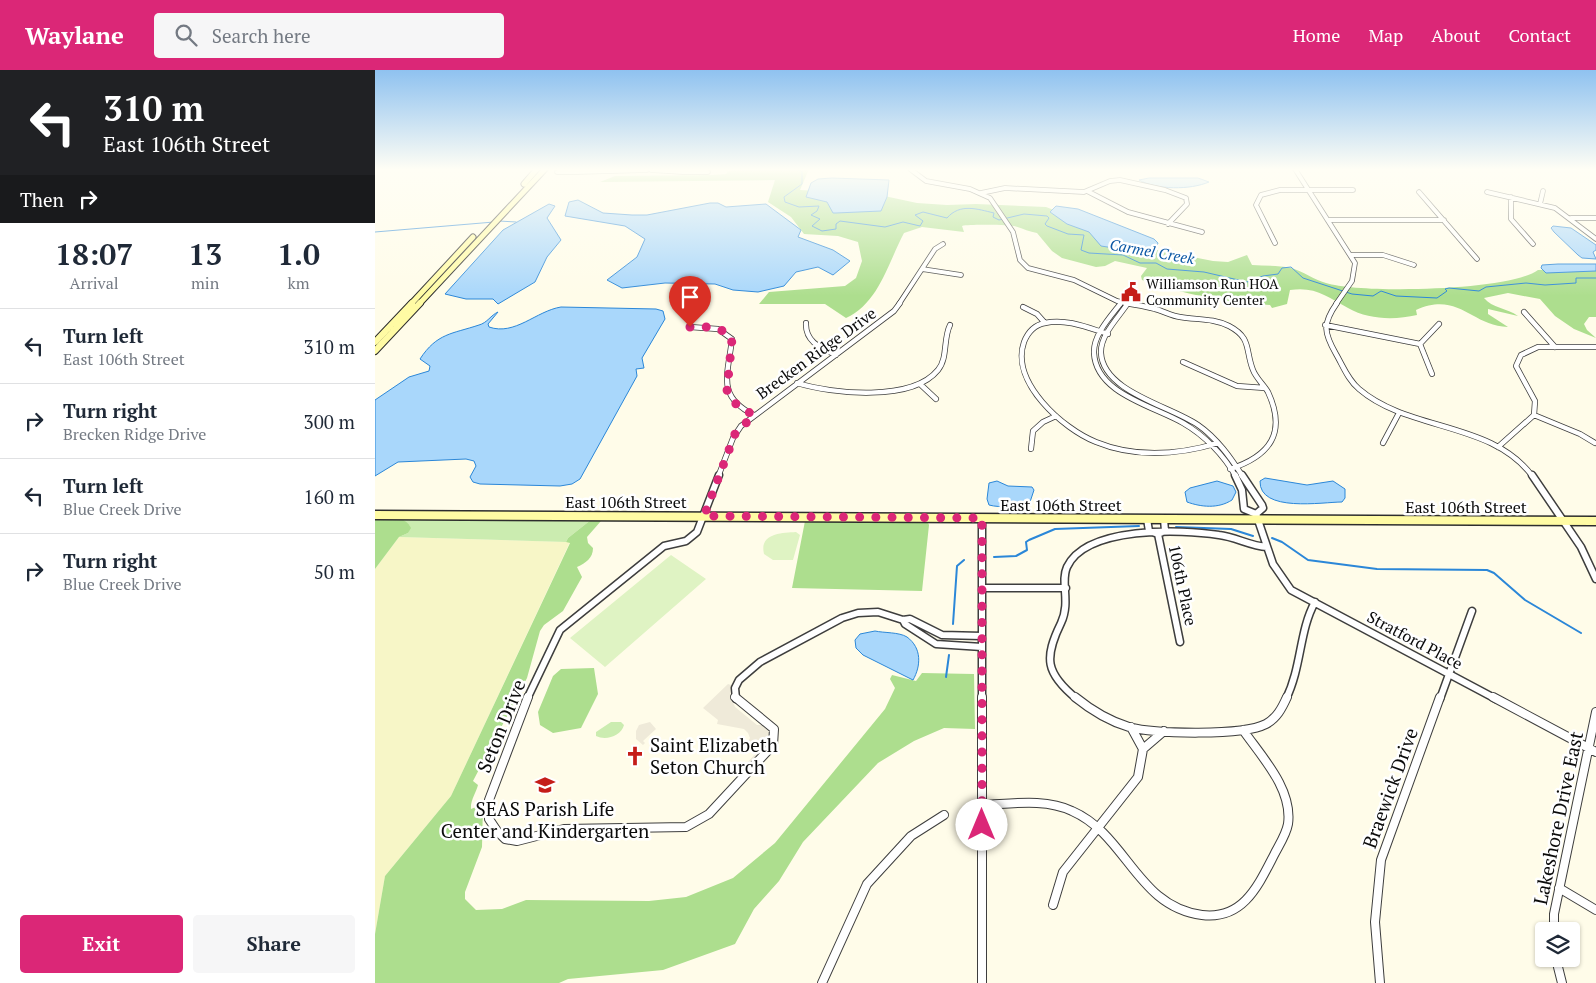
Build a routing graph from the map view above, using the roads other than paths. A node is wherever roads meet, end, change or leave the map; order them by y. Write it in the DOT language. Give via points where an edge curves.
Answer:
graph roads {
  1 [pos="497,212"];
  2 [pos="504,212"];
  3 [pos="1001,212"];
  4 [pos="1131,212"];
  5 [pos="1180,212"];
  6 [pos="1259,212"];
  7 [pos="1323,212"];
  8 [pos="1437,212"];
  9 [pos="1508,212"];
  10 [pos="1562,212"];
  11 [pos="1571,218"];
  12 [pos="1596,218"];
  13 [pos="1329,220"];
  14 [pos="1444,220"];
  15 [pos="1168,224"];
  16 [pos="1202,232"];
  17 [pos="1596,239"];
  18 [pos="1275,243"];
  19 [pos="943,244"];
  20 [pos="1533,244"];
  21 [pos="1351,255"];
  22 [pos="1477,259"];
  23 [pos="1415,265"];
  24 [pos="922,269"];
  25 [pos="961,275"];
  26 [pos="1121,302"];
  27 [pos="1127,303"];
  28 [pos="1023,307"];
  29 [pos="1524,312"];
  30 [pos="806,323"];
  31 [pos="1045,323"];
  32 [pos="1439,324"];
  33 [pos="950,325"];
  34 [pos="1325,325"];
  35 [pos="690,327"];
  36 [pos="1102,332"];
  37 [pos="1108,334"];
  38 [pos="375,342"];
  39 [pos="1420,344"];
  40 [pos="1555,347"];
  41 [pos="1595,347"];
  42 [pos="375,351"];
  43 [pos="836,355"];
  44 [pos="1183,362"];
  45 [pos="1432,374"];
  46 [pos="797,382"];
  47 [pos="921,384"];
  48 [pos="1265,388"];
  49 [pos="936,400"];
  50 [pos="1399,413"];
  51 [pos="754,415"];
  52 [pos="1057,416"];
  53 [pos="1534,416"];
  54 [pos="1218,443"];
  55 [pos="1595,443"];
  56 [pos="1383,444"];
  57 [pos="1210,446"];
  58 [pos="1498,447"];
  59 [pos="1031,449"];
  60 [pos="1238,466"];
  61 [pos="1229,469"];
  62 [pos="375,515"];
  63 [pos="704,516"];
  64 [pos="1257,517"];
  65 [pos="982,518"];
  66 [pos="1147,519"];
  67 [pos="1164,519"];
  68 [pos="1563,521"];
  69 [pos="1596,521"];
  70 [pos="1158,534"];
  71 [pos="1267,547"];
  72 [pos="1596,578"];
  73 [pos="982,588"];
  74 [pos="1066,588"];
  75 [pos="1315,602"];
  76 [pos="1472,611"];
  77 [pos="903,620"];
  78 [pos="982,636"];
  79 [pos="1180,642"];
  80 [pos="982,647"];
  81 [pos="1449,674"];
  82 [pos="1596,712"];
  83 [pos="1131,727"];
  84 [pos="1243,730"];
  85 [pos="1164,731"];
  86 [pos="1143,749"];
  87 [pos="1592,750"];
  88 [pos="982,805"];
  89 [pos="943,815"];
  90 [pos="1098,828"];
  91 [pos="1559,888"];
  92 [pos="1053,905"];
  93 [pos="1596,910"];
  94 [pos="1554,922"];
  95 [pos="1558,967"];
  96 [pos="822,983"];
  97 [pos="982,983"];
  98 [pos="1380,983"];
  99 [pos="1563,983"];
  1 -- 38 [label="street"];
  2 -- 42 [label="street"];
  3 -- 26 [label="street" via="1015,238 1018,258 1024,265 1074,280"];
  4 -- 15 [label="street"];
  5 -- 15 [label="street"];
  6 -- 18 [label="street"];
  7 -- 13 [label="street"];
  8 -- 14 [label="street"];
  9 -- 20 [label="street"];
  10 -- 11 [label="street"];
  11 -- 12 [label="street"];
  11 -- 17 [label="street"];
  13 -- 14 [label="street"];
  13 -- 21 [label="street"];
  14 -- 22 [label="street"];
  15 -- 16 [label="street"];
  19 -- 24 [label="street, Brecken Ridge Drive" via="935,249"];
  21 -- 23 [label="street" via="1383,255"];
  21 -- 34 [label="street" via="1356,271"];
  24 -- 25 [label="street"];
  24 -- 43 [label="street, Brecken Ridge Drive" via="894,311"];
  26 -- 27 [label="street"];
  26 -- 36 [label="street"];
  27 -- 37 [label="street"];
  27 -- 48 [label="street" via="1179,317 1210,319 1235,329 1248,344 1251,365"];
  28 -- 31 [label="street" via="1037,314"];
  29 -- 40 [label="street"];
  30 -- 43 [label="street" via="809,339"];
  31 -- 36 [label="street" via="1063,322"];
  31 -- 52 [label="street" via="1033,327 1027,334 1023,360 1034,391"];
  32 -- 39 [label="street"];
  33 -- 47 [label="street" via="945,334 941,367"];
  34 -- 39 [label="street"];
  34 -- 50 [label="street" via="1326,336 1358,388"];
  35 -- 51 [label="street" via="718,328 732,339 727,390 735,404"];
  36 -- 37 [label="street"];
  36 -- 57 [label="street" via="1095,346 1094,358 1108,381 1125,394 1182,421"];
  37 -- 54 [label="street" via="1101,356 1106,369 1117,381 1183,415"];
  39 -- 45 [label="street"];
  40 -- 41 [label="street"];
  40 -- 53 [label="street" via="1531,349 1518,359 1516,366 1535,401"];
  43 -- 46 [label="street, Brecken Ridge Drive"];
  44 -- 48 [label="street" via="1237,386"];
  46 -- 47 [label="street" via="816,390 839,391 894,391"];
  46 -- 51 [label="street, Brecken Ridge Drive"];
  47 -- 49 [label="street"];
  48 -- 60 [label="street" via="1276,418 1275,435 1263,453"];
  50 -- 56 [label="street"];
  50 -- 58 [label="street" via="1477,437"];
  51 -- 63 [label="street, Brecken Ridge Drive" via="735,434"];
  52 -- 57 [label="street" via="1089,439 1128,451 1171,454"];
  52 -- 59 [label="street" via="1033,431"];
  53 -- 55 [label="street"];
  53 -- 58 [label="street"];
  54 -- 57 [label="street"];
  54 -- 60 [label="street"];
  57 -- 61 [label="street"];
  58 -- 68 [label="street" via="1531,474"];
  60 -- 61 [label="street"];
  60 -- 64 [label="street" via="1261,502 1263,508"];
  61 -- 64 [label="street" via="1242,490 1244,509"];
  62 -- 63 [label="street, East 106th Street"];
  63 -- 65 [label="street, East 106th Street"];
  63 -- 77 [label="street, Seton Drive" via="692,538 664,546 560,630 522,710 489,800 489,819 505,839 529,839 564,829 675,828 697,822 709,814 773,745 774,729 736,700 735,690 740,678 842,618 878,612"];
  64 -- 67 [label="street, East 106th Street"];
  64 -- 68 [label="street, East 106th Street"];
  64 -- 71 [label="street, Stratford Place"];
  65 -- 66 [label="street, East 106th Street"];
  65 -- 73 [label="street"];
  66 -- 67 [label="street, East 106th Street"];
  66 -- 70 [label="street, 106th Place" via="1149,531"];
  67 -- 70 [label="street, 106th Place" via="1165,531"];
  68 -- 69 [label="street, East 106th Street"];
  68 -- 72 [label="street"];
  70 -- 71 [label="street" via="1222,535 1251,546"];
  70 -- 74 [label="street" via="1120,535 1091,544 1067,567"];
  70 -- 79 [label="street, 106th Place"];
  71 -- 75 [label="street, Stratford Place" via="1281,580 1291,590"];
  73 -- 74 [label="street"];
  73 -- 78 [label="street"];
  74 -- 83 [label="street" via="1065,616 1052,637 1048,651 1053,673 1074,698"];
  75 -- 81 [label="street, Stratford Place"];
  75 -- 84 [label="street" via="1306,620 1300,663 1285,702 1265,725"];
  76 -- 81 [label="street, Braewick Drive"];
  77 -- 78 [label="street, Seton Drive" via="910,619 942,635"];
  77 -- 80 [label="street, Seton Drive" via="936,644"];
  78 -- 80 [label="street"];
  80 -- 88 [label="street"];
  81 -- 87 [label="street, Stratford Place"];
  81 -- 98 [label="street, Braewick Drive" via="1381,860 1375,891 1374,932"];
  82 -- 87 [label="street, Lakeshore Drive East"];
  83 -- 85 [label="street"];
  83 -- 86 [label="street"];
  84 -- 85 [label="street"];
  84 -- 90 [label="street" via="1283,794 1288,822 1259,887 1240,907 1223,915 1201,916 1180,911 1146,888"];
  85 -- 86 [label="street"];
  86 -- 90 [label="street" via="1138,778"];
  87 -- 91 [label="street, Lakeshore Drive East"];
  88 -- 90 [label="street" via="1063,807"];
  88 -- 97 [label="street"];
  89 -- 96 [label="street" via="911,836 867,884"];
  90 -- 92 [label="street" via="1063,872"];
  91 -- 93 [label="street"];
  91 -- 94 [label="street, Lakeshore Drive East"];
  95 -- 99 [label="street"];
}
